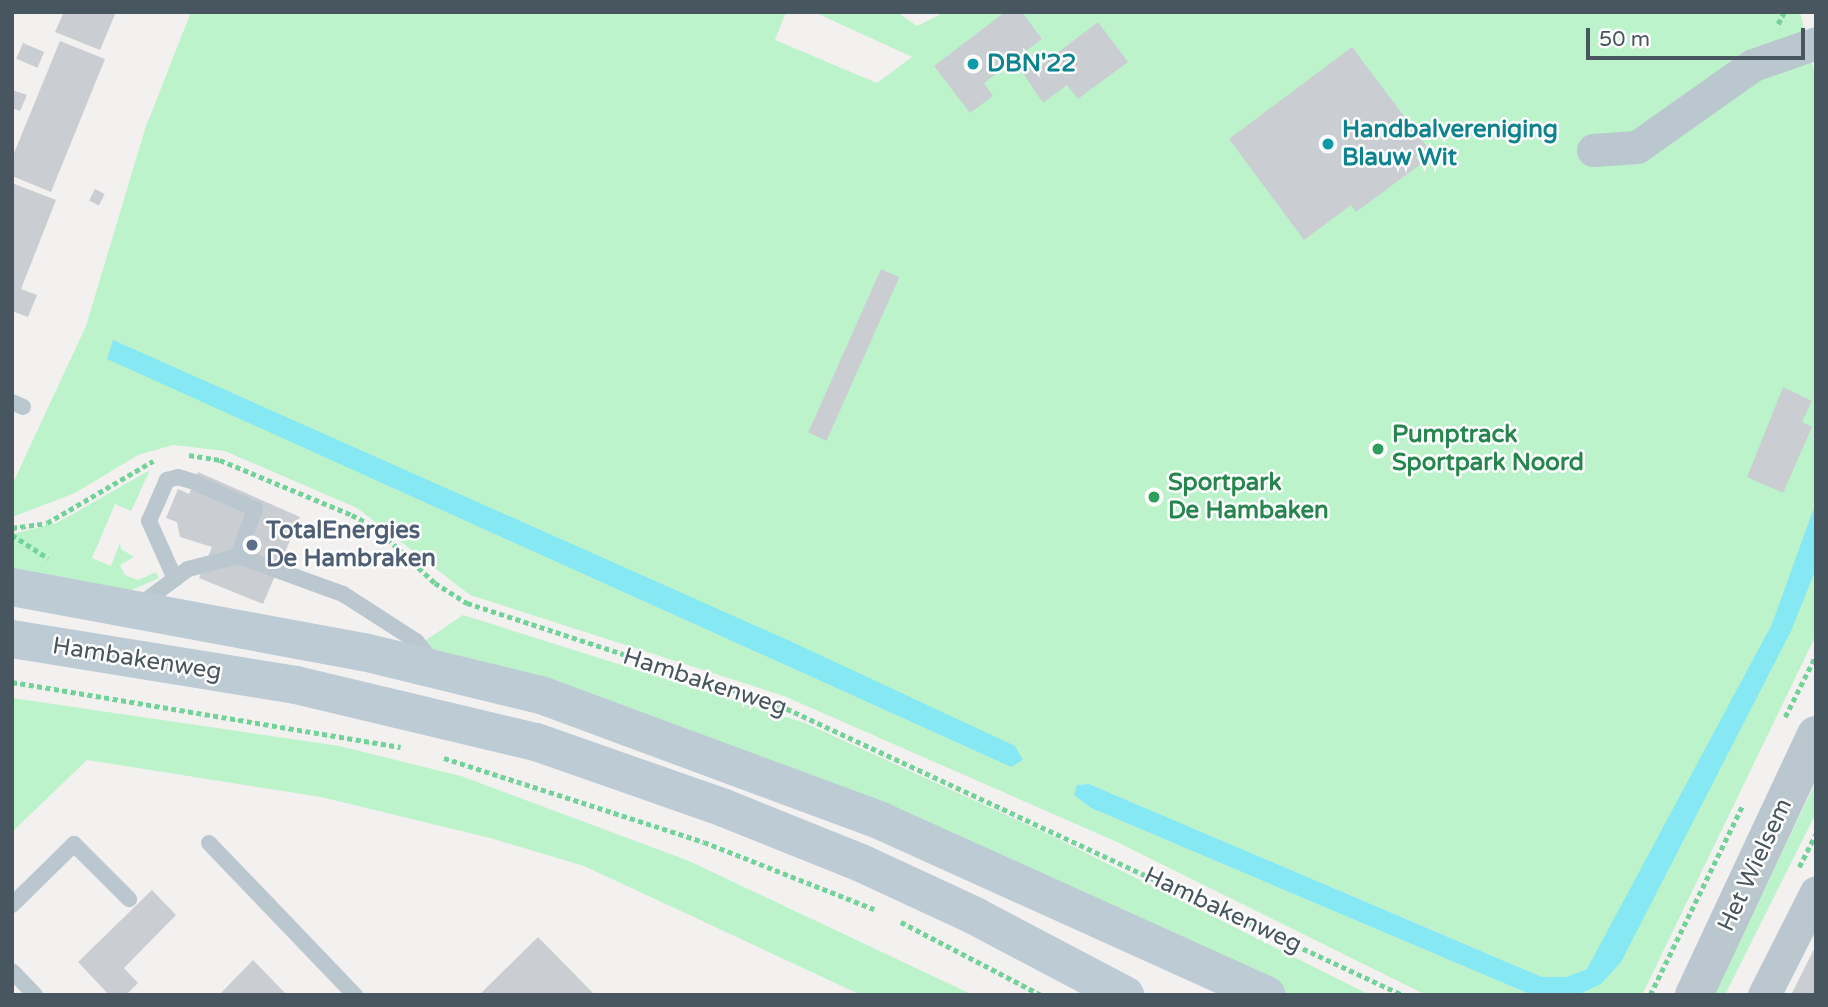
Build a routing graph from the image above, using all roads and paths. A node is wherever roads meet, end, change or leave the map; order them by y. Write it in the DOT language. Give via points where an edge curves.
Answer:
graph roads {
  1 [pos="1816,43"];
  2 [pos="1593,150"];
  3 [pos="183,455"];
  4 [pos="161,459"];
  5 [pos="12,528"];
  6 [pos="238,556"];
  7 [pos="175,579"];
  8 [pos="12,587"];
  9 [pos="132,609"];
  10 [pos="12,639"];
  11 [pos="1816,655"];
  12 [pos="438,669"];
  13 [pos="12,682"];
  14 [pos="1797,733"];
  15 [pos="411,749"];
  16 [pos="437,755"];
  17 [pos="1748,793"];
  18 [pos="209,843"];
  19 [pos="1816,892"];
  20 [pos="129,899"];
  21 [pos="12,905"];
  22 [pos="886,914"];
  23 [pos="897,920"];
  24 [pos="12,971"];
  25 [pos="35,995"];
  26 [pos="355,995"];
  27 [pos="1041,995"];
  28 [pos="1125,995"];
  29 [pos="1267,995"];
  30 [pos="1403,995"];
  31 [pos="1650,995"];
  32 [pos="1695,995"];
  33 [pos="1764,995"];
  1 -- 2 [label="street" via="1753,65 1637,147"];
  3 -- 30 [label="path, Hambakenweg" via="220,460 352,515 374,527 435,583 467,603 779,705"];
  4 -- 5 [label="path" via="47,523"];
  6 -- 7 [label="lane, Hambakenweg" via="188,569"];
  6 -- 7 [label="lane" via="255,509 194,482 178,477 167,480 149,521"];
  6 -- 12 [label="lane" via="343,594 416,641"];
  7 -- 9 [label="lane, Hambakenweg"];
  8 -- 9 [label="main road, Hambakenweg"];
  9 -- 12 [label="main road, Hambakenweg"];
  10 -- 28 [label="main road, Hambakenweg" via="296,685 536,742 724,807 861,863 975,916"];
  11 -- 14 [label="path"];
  12 -- 29 [label="main road, Hambakenweg" via="601,716 881,821"];
  13 -- 15 [label="path, Hambakenweg"];
  14 -- 32 [label="street, Het Wielsem"];
  16 -- 22 [label="path" via="704,842"];
  17 -- 31 [label="path"];
  18 -- 26 [label="lane"];
  19 -- 33 [label="street"];
  20 -- 21 [label="lane" via="74,844"];
  23 -- 27 [label="path"];
  24 -- 25 [label="lane"];
}
